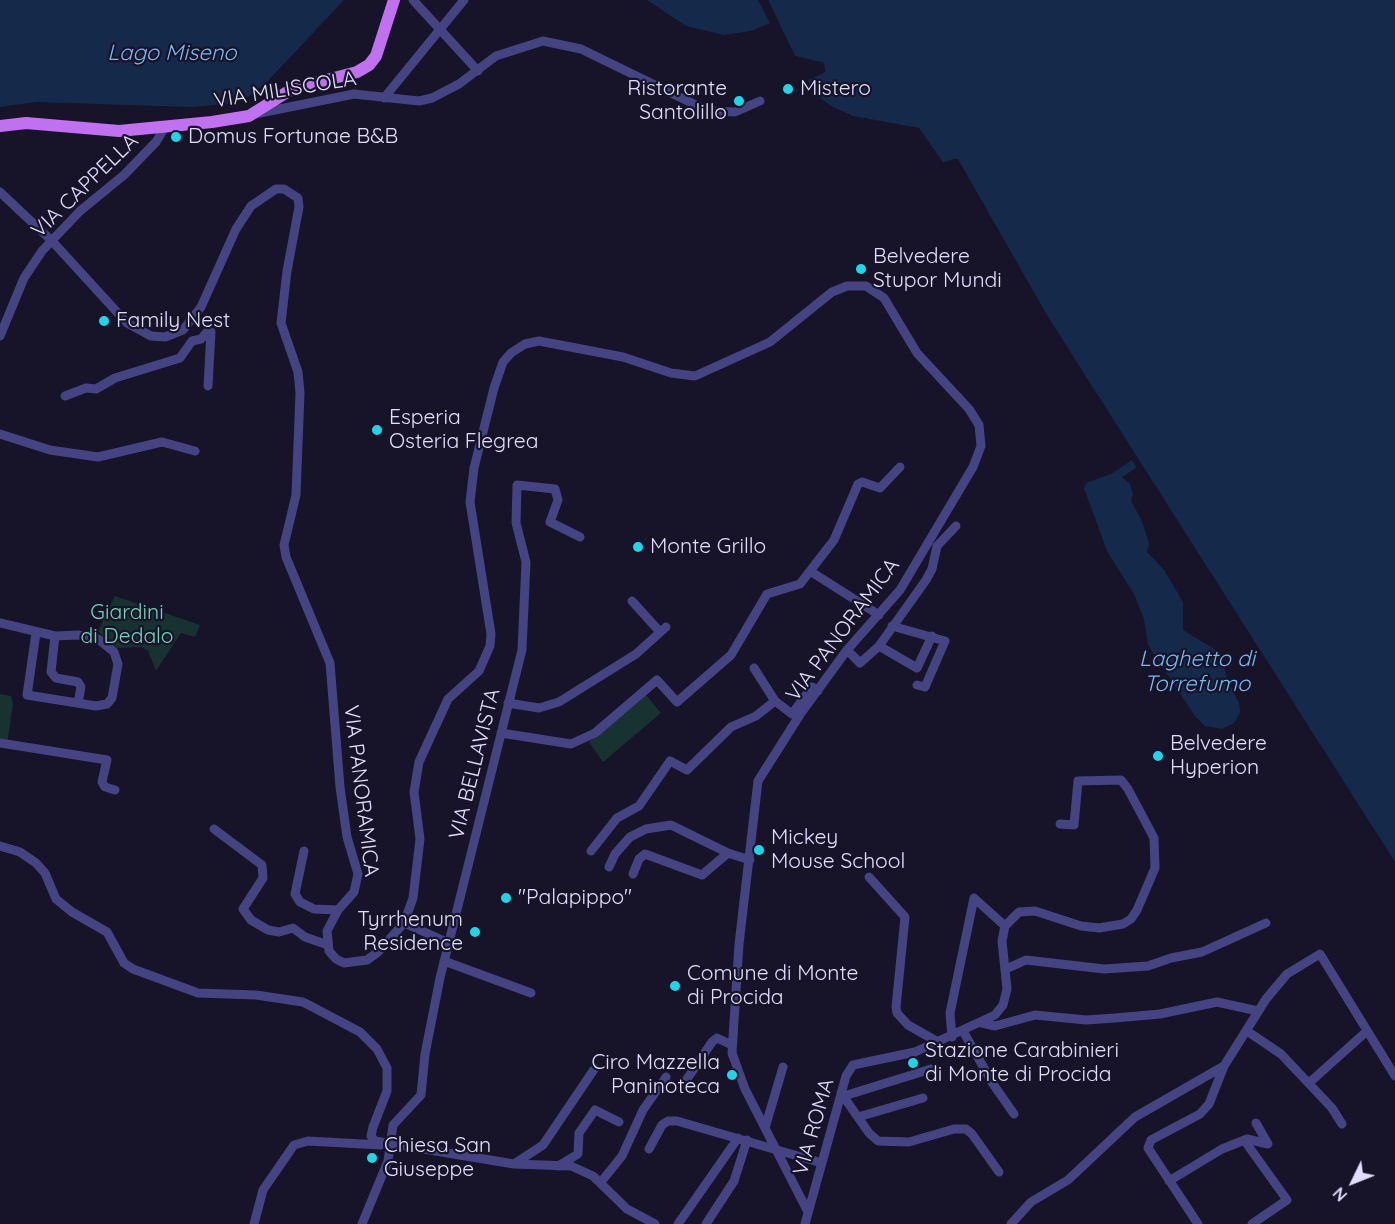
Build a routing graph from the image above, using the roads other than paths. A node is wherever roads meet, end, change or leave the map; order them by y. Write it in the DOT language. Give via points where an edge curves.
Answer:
graph roads {
  1 [pos="394,0"];
  2 [pos="413,0"];
  3 [pos="464,0"];
  4 [pos="440,29"];
  5 [pos="478,71"];
  6 [pos="384,98"];
  7 [pos="760,100"];
  8 [pos="249,116"];
  9 [pos="0,126"];
  10 [pos="165,127"];
  11 [pos="0,192"];
  12 [pos="52,241"];
  13 [pos="183,330"];
  14 [pos="0,336"];
  15 [pos="192,341"];
  16 [pos="208,386"];
  17 [pos="65,396"];
  18 [pos="0,434"];
  19 [pos="195,452"];
  20 [pos="900,467"];
  21 [pos="956,525"];
  22 [pos="580,537"];
  23 [pos="810,571"];
  24 [pos="632,601"];
  25 [pos="877,617"];
  26 [pos="0,623"];
  27 [pos="891,628"];
  28 [pos="36,633"];
  29 [pos="55,636"];
  30 [pos="932,636"];
  31 [pos="879,646"];
  32 [pos="847,650"];
  33 [pos="754,668"];
  34 [pos="917,685"];
  35 [pos="818,691"];
  36 [pos="775,701"];
  37 [pos="78,703"];
  38 [pos="508,703"];
  39 [pos="501,733"];
  40 [pos="0,743"];
  41 [pos="115,790"];
  42 [pos="1060,824"];
  43 [pos="214,829"];
  44 [pos="0,846"];
  45 [pos="304,851"];
  46 [pos="591,851"];
  47 [pos="728,853"];
  48 [pos="750,860"];
  49 [pos="609,867"];
  50 [pos="633,874"];
  51 [pos="869,878"];
  52 [pos="338,910"];
  53 [pos="404,922"];
  54 [pos="1266,923"];
  55 [pos="1005,926"];
  56 [pos="449,943"];
  57 [pos="328,945"];
  58 [pos="444,962"];
  59 [pos="1006,969"];
  60 [pos="531,993"];
  61 [pos="1258,1011"];
  62 [pos="982,1023"];
  63 [pos="963,1031"];
  64 [pos="1247,1031"];
  65 [pos="1367,1031"];
  66 [pos="952,1037"];
  67 [pos="938,1042"];
  68 [pos="732,1045"];
  69 [pos="1224,1066"];
  70 [pos="783,1067"];
  71 [pos="595,1068"];
  72 [pos="931,1069"];
  73 [pos="1395,1076"];
  74 [pos="666,1077"];
  75 [pos="1309,1083"];
  76 [pos="683,1085"];
  77 [pos="843,1094"];
  78 [pos="923,1098"];
  79 [pos="1014,1114"];
  80 [pos="858,1117"];
  81 [pos="619,1122"];
  82 [pos="1256,1123"];
  83 [pos="1342,1124"];
  84 [pos="765,1128"];
  85 [pos="742,1139"];
  86 [pos="1244,1140"];
  87 [pos="389,1145"];
  88 [pos="649,1149"];
  89 [pos="776,1149"];
  90 [pos="822,1163"];
  91 [pos="514,1164"];
  92 [pos="558,1166"];
  93 [pos="999,1172"];
  94 [pos="1169,1181"];
  95 [pos="601,1182"];
  96 [pos="808,1212"];
  97 [pos="1195,1223"];
  98 [pos="254,1224"];
  99 [pos="362,1224"];
  100 [pos="655,1224"];
  101 [pos="678,1224"];
  102 [pos="706,1224"];
  103 [pos="805,1224"];
  104 [pos="1011,1224"];
  105 [pos="1252,1224"];
  1 -- 8 [label="main road" via="376,56 369,65 357,72 292,89"];
  2 -- 4 [label="street"];
  3 -- 4 [label="street"];
  4 -- 5 [label="street"];
  4 -- 6 [label="street"];
  5 -- 6 [label="street, VIA MILISCOLA" via="432,98"];
  5 -- 7 [label="street, VIA MILISCOLA" via="496,56 543,41 581,50 713,111 735,112"];
  6 -- 8 [label="street, VIA MILISCOLA" via="354,94"];
  8 -- 10 [label="main road, VIA MILISCOLA"];
  9 -- 10 [label="main road, VIA MILISCOLA" via="26,123 119,131"];
  10 -- 12 [label="street, VIA CAPPELLA" via="124,175 80,211"];
  11 -- 12 [label="street"];
  12 -- 13 [label="street" via="138,331 165,337"];
  12 -- 14 [label="street, VIA CAPPELLA" via="24,279"];
  13 -- 15 [label="street"];
  13 -- 52 [label="street, VIA PANORAMICA" via="201,307 245,213 276,189 293,193 299,207 281,323 298,372 300,393 296,495 284,545 330,663 340,787 358,874 354,892"];
  15 -- 16 [label="street" via="211,332"];
  15 -- 17 [label="street" via="180,358 115,378 96,389 86,388"];
  18 -- 19 [label="street" via="50,450 98,457 162,442"];
  20 -- 23 [label="street" via="880,488 858,484 834,540"];
  21 -- 27 [label="street" via="937,546 926,580"];
  22 -- 38 [label="street, VIA BELLAVISTA" via="550,522 558,500 555,489 517,485 516,523 525,562 525,633"];
  23 -- 25 [label="street"];
  23 -- 39 [label="street" via="800,584 767,594 731,655 676,702 657,680 595,734 571,744"];
  24 -- 38 [label="street" via="663,629 636,654 559,702 539,708"];
  25 -- 27 [label="street"];
  25 -- 32 [label="street, VIA PANORAMICA"];
  25 -- 53 [label="street, VIA PANORAMICA" via="900,590 973,467 981,446 979,425 969,409 917,353 884,298 866,286 847,286 832,292 770,342 695,376 546,342 525,344 511,353 503,362 494,388 474,468 470,502 490,646 479,670 448,699 418,762 414,792 420,839 413,898"];
  26 -- 28 [label="street"];
  27 -- 30 [label="street"];
  27 -- 31 [label="street"];
  28 -- 29 [label="street"];
  28 -- 37 [label="street" via="27,695"];
  29 -- 37 [label="street" via="51,672 56,678 78,682"];
  29 -- 37 [label="street" via="98,639 114,652 112,698 107,704 96,706"];
  30 -- 31 [label="street" via="917,668"];
  30 -- 34 [label="street" via="945,641 925,687"];
  31 -- 32 [label="street" via="860,663"];
  32 -- 35 [label="street, VIA PANORAMICA"];
  33 -- 36 [label="street"];
  35 -- 36 [label="street" via="812,687 792,714"];
  35 -- 48 [label="street, VIA PANORAMICA" via="758,781"];
  36 -- 46 [label="street" via="756,716 731,727 687,770 670,761 639,806 617,818"];
  38 -- 39 [label="street, VIA BELLAVISTA"];
  39 -- 56 [label="street, VIA BELLAVISTA"];
  40 -- 41 [label="street" via="107,760 102,782"];
  42 -- 55 [label="street" via="1074,825 1078,781 1120,780 1154,838 1155,868 1137,910 1131,919 1114,927 1081,926 1026,910"];
  43 -- 57 [label="street" via="262,865 263,878 243,909 251,920 268,930 293,928"];
  44 -- 87 [label="street" via="20,852 36,863 45,873 56,900 107,932 124,963 133,969 198,993 303,1002 360,1032 377,1049 387,1068 387,1091 371,1136"];
  45 -- 52 [label="street" via="295,894 300,902 314,909"];
  47 -- 48 [label="street"];
  47 -- 49 [label="street" via="671,825 646,829 630,837"];
  47 -- 50 [label="street" via="702,875 645,854"];
  48 -- 68 [label="street, VIA PANORAMICA"];
  51 -- 67 [label="street" via="905,917 897,1013 908,1025"];
  52 -- 57 [label="street, VIA PANORAMICA" via="327,931"];
  53 -- 56 [label="street"];
  53 -- 57 [label="street, VIA PANORAMICA" via="378,952 353,964 336,959"];
  54 -- 59 [label="street" via="1202,952 1148,966 1104,969 1026,960"];
  55 -- 59 [label="street, VIA ROMA" via="1002,941"];
  55 -- 66 [label="street" via="974,898 950,1012"];
  56 -- 58 [label="street, VIA BELLAVISTA"];
  58 -- 60 [label="street"];
  58 -- 87 [label="street, VIA BELLAVISTA" via="425,1054 421,1095 393,1125"];
  59 -- 62 [label="street, VIA ROMA" via="1003,1005"];
  61 -- 62 [label="street" via="1217,1002 1160,1014 1086,1020 1035,1015 995,1026"];
  61 -- 64 [label="street"];
  61 -- 65 [label="street" via="1287,974 1320,954"];
  62 -- 63 [label="street, VIA ROMA"];
  63 -- 66 [label="street, VIA ROMA"];
  63 -- 79 [label="street"];
  64 -- 69 [label="street"];
  64 -- 75 [label="street" via="1281,1054"];
  65 -- 73 [label="street"];
  65 -- 75 [label="street"];
  66 -- 67 [label="street, VIA ROMA"];
  67 -- 77 [label="street, VIA ROMA" via="915,1052 853,1065 846,1076"];
  68 -- 76 [label="street" via="717,1038 712,1042"];
  68 -- 84 [label="street, VIA PANORAMICA" via="745,1089"];
  69 -- 94 [label="street" via="1209,1104 1200,1114 1151,1140 1148,1148"];
  69 -- 104 [label="street" via="1135,1117 1068,1180 1031,1202"];
  70 -- 84 [label="street"];
  71 -- 91 [label="street" via="543,1145"];
  72 -- 77 [label="street"];
  74 -- 95 [label="street" via="643,1110 622,1156"];
  75 -- 83 [label="street"];
  77 -- 80 [label="street"];
  77 -- 90 [label="street, VIA ROMA"];
  78 -- 80 [label="street"];
  80 -- 93 [label="street" via="873,1138 892,1143 966,1129"];
  81 -- 92 [label="street" via="595,1110 579,1133 578,1154"];
  82 -- 86 [label="street" via="1268,1144"];
  84 -- 89 [label="street, VIA PANORAMICA"];
  85 -- 88 [label="street" via="668,1121"];
  85 -- 89 [label="street"];
  85 -- 101 [label="street"];
  85 -- 102 [label="street" via="734,1181"];
  86 -- 94 [label="street"];
  86 -- 105 [label="street" via="1287,1200"];
  87 -- 91 [label="street"];
  87 -- 98 [label="street" via="294,1144 263,1190"];
  87 -- 99 [label="street, VIA BELLAVISTA" via="388,1161"];
  89 -- 90 [label="street"];
  89 -- 96 [label="street, VIA PANORAMICA"];
  90 -- 96 [label="street, VIA ROMA"];
  91 -- 92 [label="street"];
  92 -- 95 [label="street" via="571,1166"];
  94 -- 97 [label="street"];
  95 -- 100 [label="street" via="627,1209"];
  96 -- 103 [label="street, VIA ROMA"];
}
